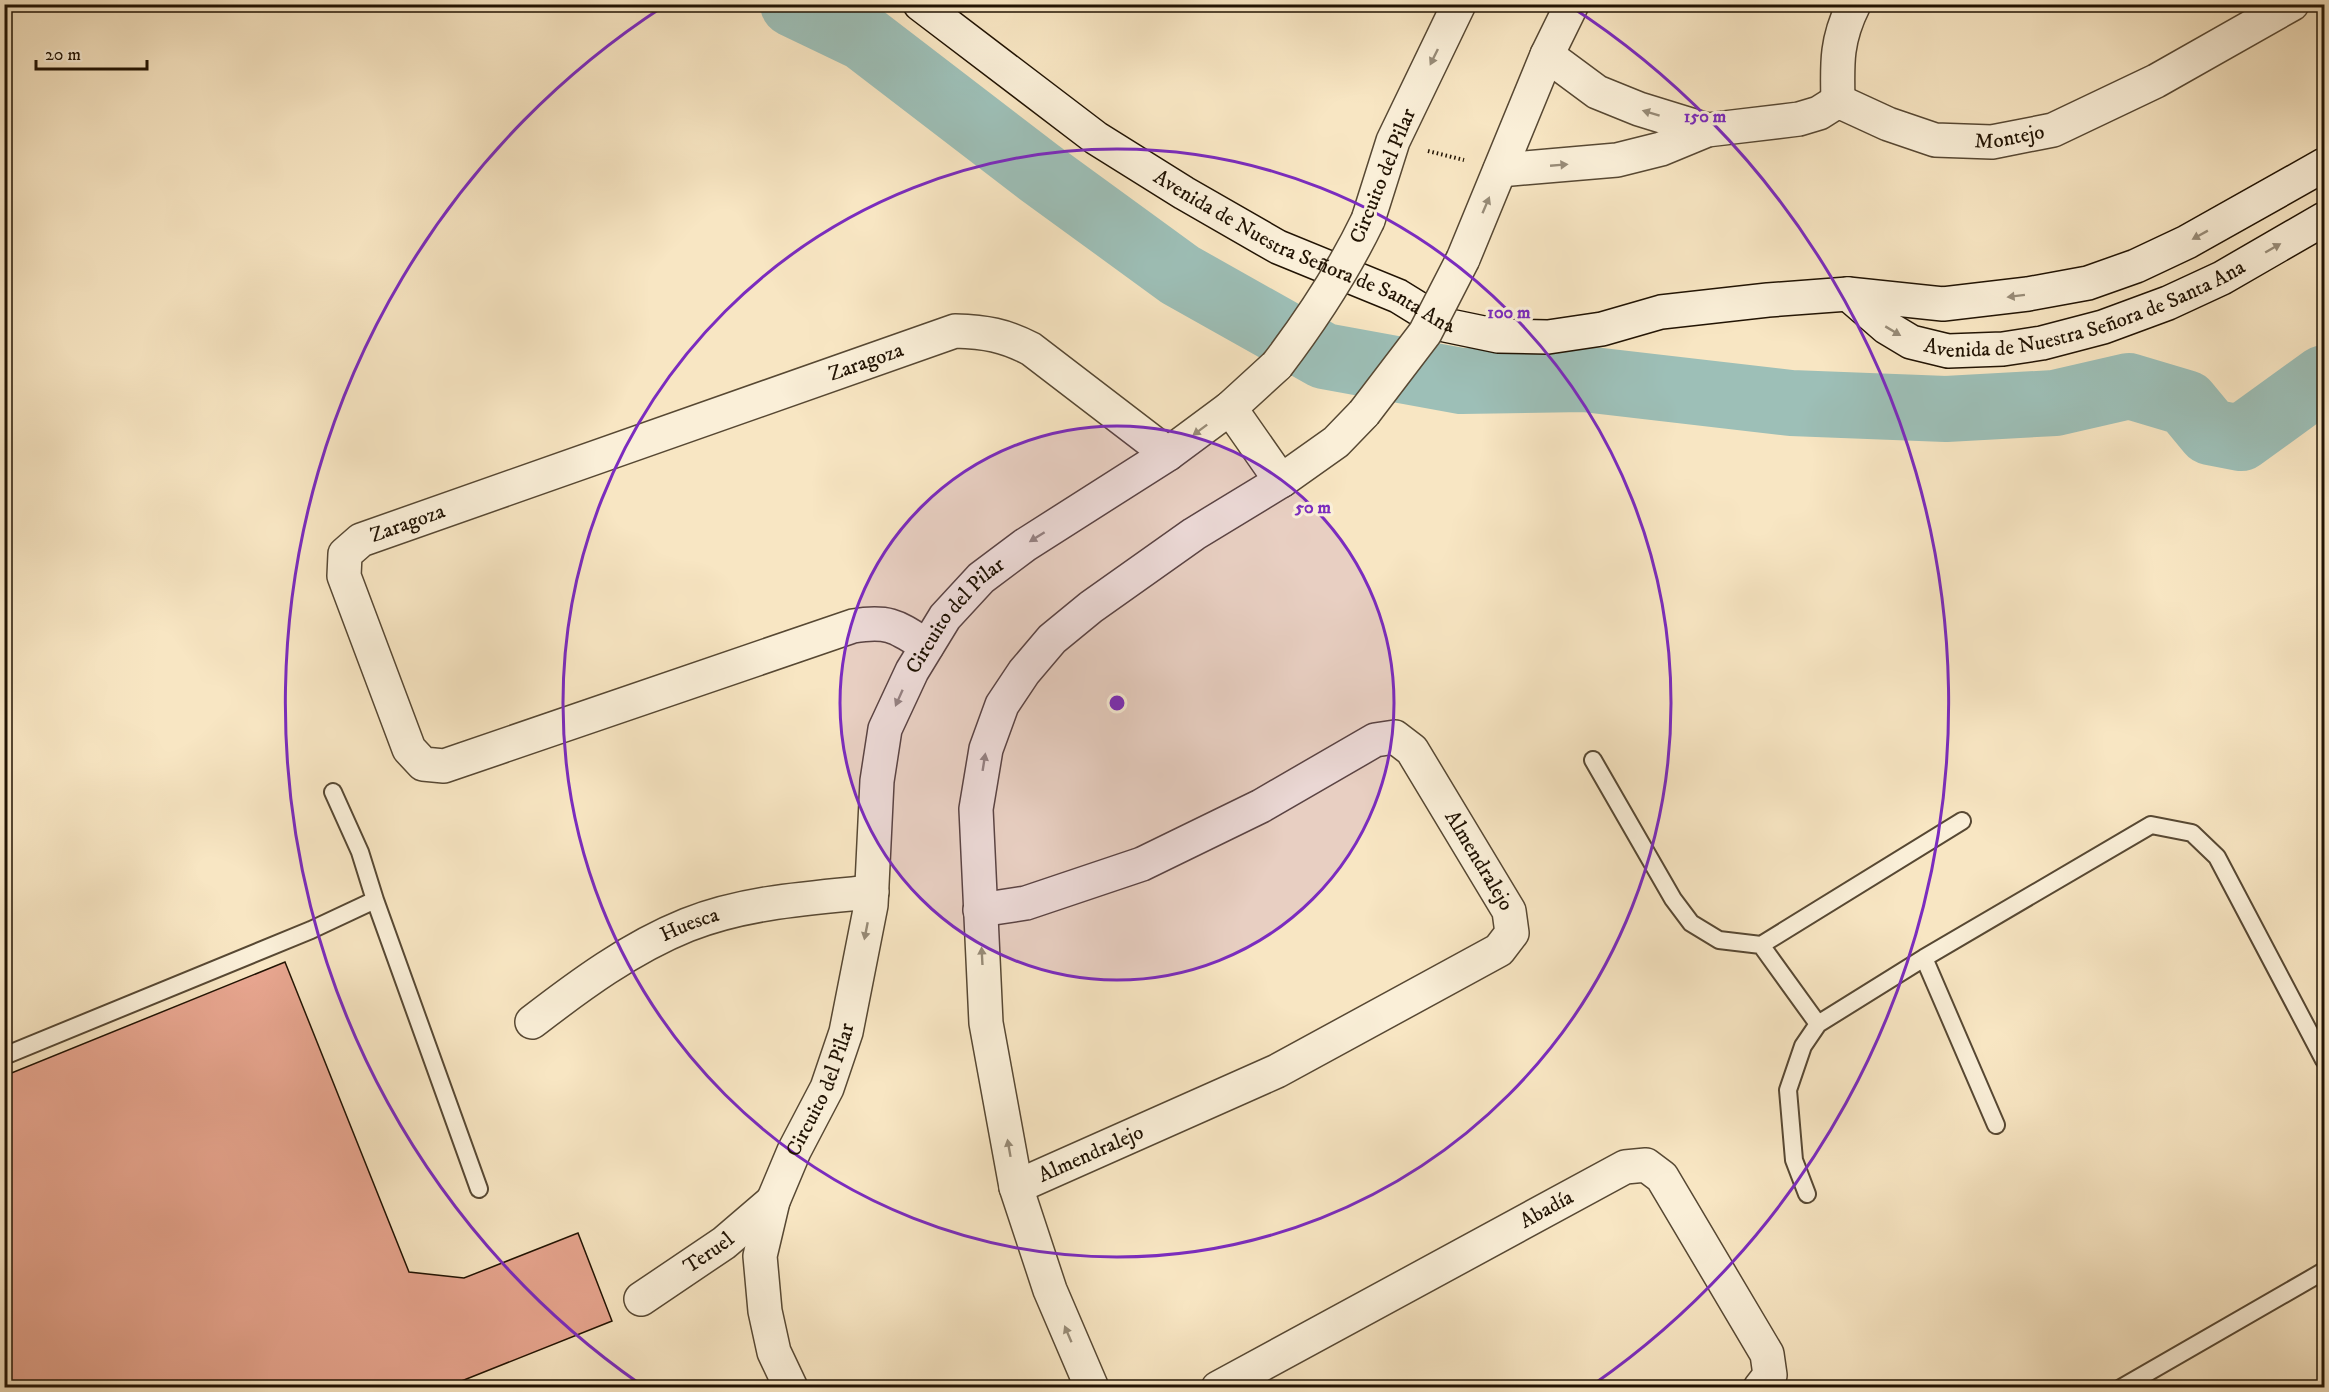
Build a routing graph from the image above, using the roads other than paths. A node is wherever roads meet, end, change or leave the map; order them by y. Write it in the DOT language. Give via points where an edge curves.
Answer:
graph roads {
  1 [pos="920,4"];
  2 [pos="1459,4"];
  3 [pos="1572,4"];
  4 [pos="1854,4"];
  5 [pos="2292,4"];
  6 [pos="1547,55"];
  7 [pos="1838,101"];
  8 [pos="1707,130"];
  9 [pos="2325,165"];
  10 [pos="1500,170"];
  11 [pos="2325,219"];
  12 [pos="1848,294"];
  13 [pos="1230,408"];
  14 [pos="1168,454"];
  15 [pos="1281,481"];
  16 [pos="927,646"];
  17 [pos="1593,760"];
  18 [pos="333,792"];
  19 [pos="1962,821"];
  20 [pos="872,892"];
  21 [pos="375,900"];
  22 [pos="980,910"];
  23 [pos="1761,945"];
  24 [pos="1924,958"];
  25 [pos="532,1022"];
  26 [pos="1818,1024"];
  27 [pos="4,1056"];
  28 [pos="2325,1060"];
  29 [pos="1996,1125"];
  30 [pos="1016,1187"];
  31 [pos="479,1190"];
  32 [pos="1807,1194"];
  33 [pos="773,1201"];
  34 [pos="2325,1271"];
  35 [pos="641,1299"];
  36 [pos="791,1388"];
  37 [pos="1092,1388"];
  38 [pos="1218,1388"];
  39 [pos="1761,1388"];
  40 [pos="2121,1388"];
  1 -- 12 [label="street, Avenida de Nuestra Señora de Santa Ana" via="1096,138 1184,193 1278,247 1398,296 1445,325 1498,336 1548,337 1602,329 1661,312"];
  2 -- 13 [label="street, Circuito del Pilar, one-way, bridge" via="1393,141 1368,220 1350,258 1277,365"];
  3 -- 6 [label="street"];
  4 -- 7 [label="street" via="1837,55"];
  5 -- 7 [label="street, Montejo" via="2156,81 2054,130 1992,142 1935,140"];
  8 -- 6 [label="street, one-way" via="1597,92"];
  6 -- 10 [label="street"];
  7 -- 8 [label="street" via="1799,119"];
  10 -- 8 [label="street, one-way" via="1617,160 1661,149"];
  9 -- 12 [label="street, Avenida de Nuestra Señora de Santa Ana, one-way" via="2187,242 2088,283 1943,304"];
  15 -- 10 [label="street, one-way, bridge" via="1336,442 1364,413 1425,333 1463,259"];
  12 -- 11 [label="street, Avenida de Nuestra Señora de Santa Ana, one-way" via="1886,327 1911,342 1948,351 2042,343 2103,327 2168,303 2222,278"];
  13 -- 14 [label="street, Circuito del Pilar, one-way"];
  13 -- 15 [label="street"];
  14 -- 16 [label="street, Circuito del Pilar, one-way" via="1025,545 981,578 945,617"];
  14 -- 16 [label="street, Zaragoza" via="1031,349 1007,337 956,331 361,540 345,554 344,576 409,749 423,764 444,766 853,626 875,622 896,626"];
  22 -- 15 [label="street, one-way" via="976,809 986,749 1002,705 1024,672 1052,639 1091,607 1194,534"];
  16 -- 20 [label="street, Circuito del Pilar, one-way" via="885,729 877,781"];
  17 -- 23 [label="lane" via="1673,899 1691,923 1719,940"];
  18 -- 21 [label="lane" via="360,852"];
  19 -- 23 [label="lane"];
  20 -- 25 [label="street, Huesca" via="746,908 688,925 578,986"];
  20 -- 33 [label="street, Circuito del Pilar, one-way" via="846,1032 827,1088"];
  21 -- 27 [label="lane"];
  21 -- 31 [label="lane"];
  30 -- 22 [label="street, one-way" via="986,1023"];
  22 -- 30 [label="street, Almendralejo" via="1026,903 1142,864 1261,806 1375,740 1395,737 1412,750 1509,911 1512,933 1499,950 1277,1071"];
  23 -- 26 [label="lane"];
  24 -- 26 [label="lane"];
  24 -- 28 [label="lane" via="2151,825 2192,833 2217,857"];
  24 -- 29 [label="lane"];
  26 -- 32 [label="lane" via="1803,1046 1788,1090 1794,1160"];
  37 -- 30 [label="street, one-way" via="1050,1290"];
  33 -- 35 [label="street, Teruel" via="724,1243"];
  33 -- 36 [label="street, Circuito del Pilar" via="760,1256 765,1311 774,1352"];
  34 -- 40 [label="lane"];
  38 -- 39 [label="street, Abadía" via="1626,1167 1646,1165 1662,1177 1767,1354 1770,1375"];
}
